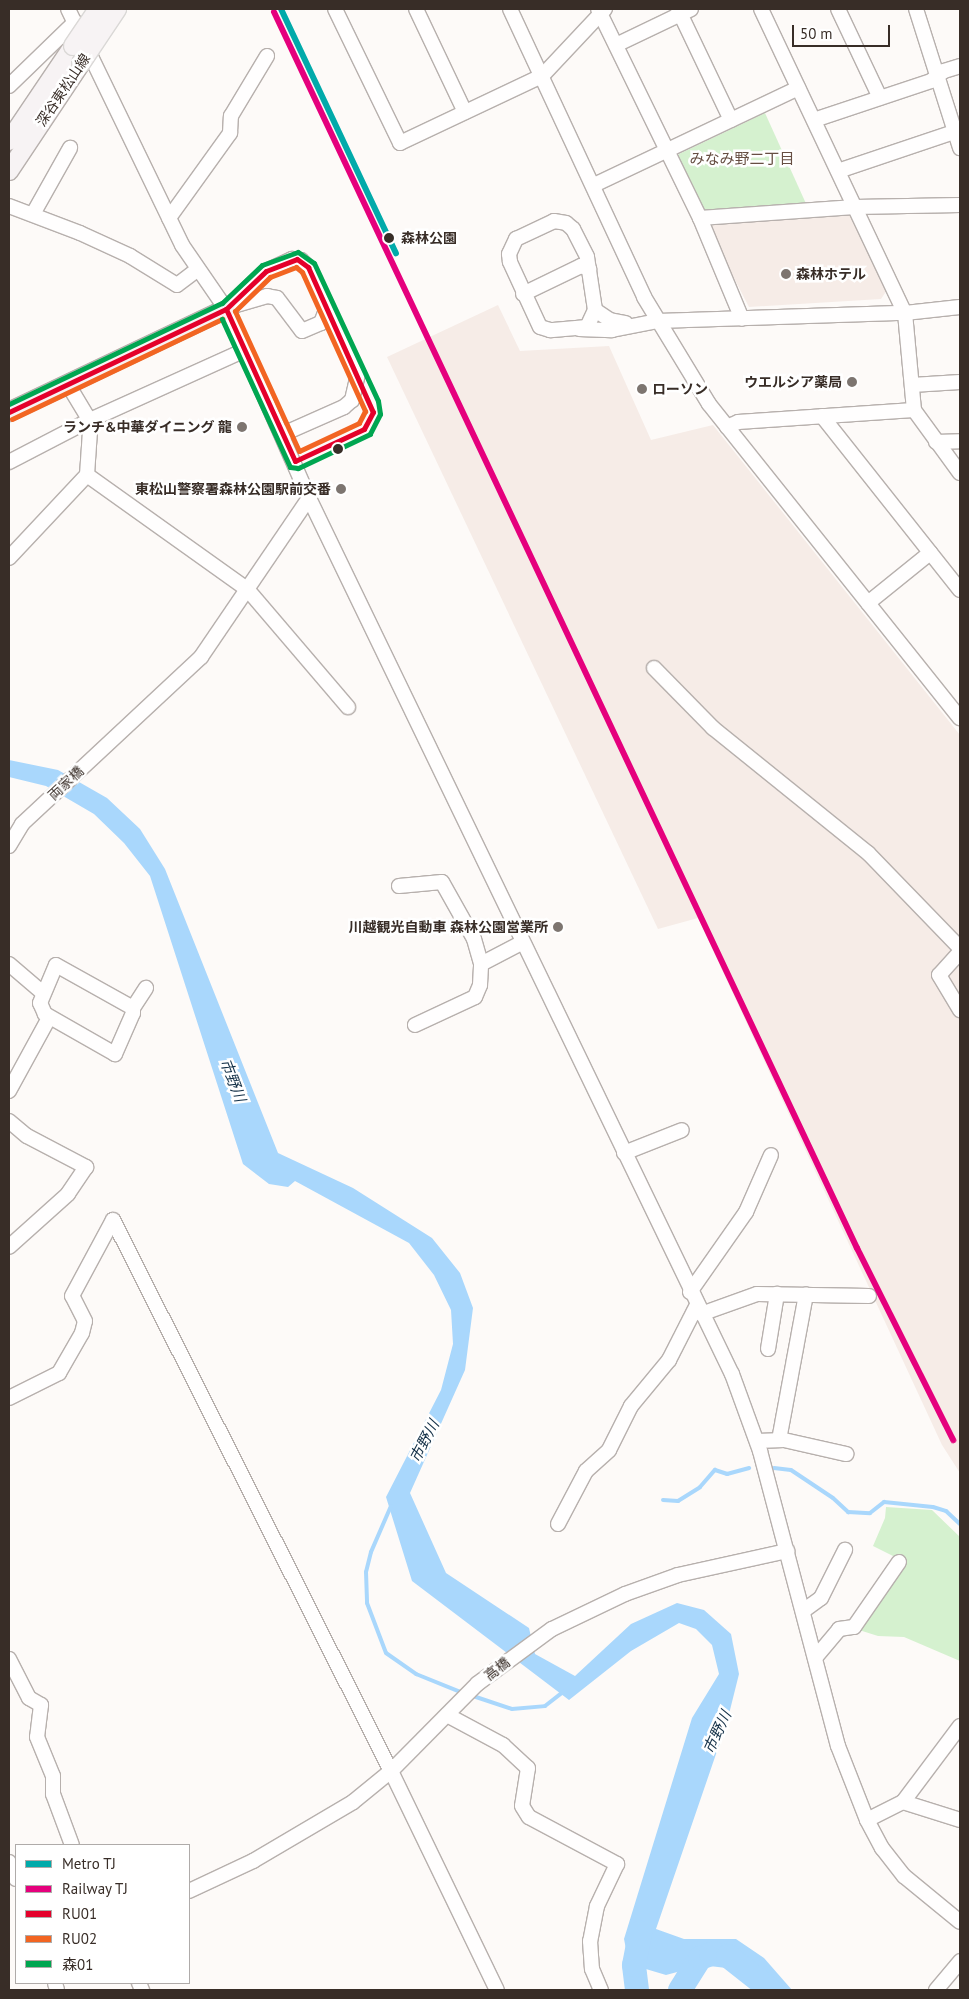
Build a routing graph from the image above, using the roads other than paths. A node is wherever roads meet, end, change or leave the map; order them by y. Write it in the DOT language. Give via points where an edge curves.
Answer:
graph roads {
  1 [pos="68,9"];
  2 [pos="98,9"];
  3 [pos="118,9"];
  4 [pos="335,9"];
  5 [pos="416,9"];
  6 [pos="510,9"];
  7 [pos="761,9"];
  8 [pos="838,9"];
  9 [pos="916,9"];
  10 [pos="601,10"];
  11 [pos="683,10"];
  12 [pos="75,22"];
  13 [pos="616,45"];
  14 [pos="267,56"];
  15 [pos="960,66"];
  16 [pos="542,76"];
  17 [pos="937,77"];
  18 [pos="9,86"];
  19 [pos="798,88"];
  20 [pos="880,98"];
  21 [pos="465,112"];
  22 [pos="731,120"];
  23 [pos="814,120"];
  24 [pos="958,131"];
  25 [pos="9,141"];
  26 [pos="70,148"];
  27 [pos="960,148"];
  28 [pos="666,150"];
  29 [pos="838,170"];
  30 [pos="9,171"];
  31 [pos="594,185"];
  32 [pos="960,205"];
  33 [pos="9,206"];
  34 [pos="855,207"];
  35 [pos="33,214"];
  36 [pos="169,218"];
  37 [pos="700,218"];
  38 [pos="589,269"];
  39 [pos="197,270"];
  40 [pos="523,294"];
  41 [pos="327,307"];
  42 [pos="960,307"];
  43 [pos="226,309"];
  44 [pos="595,310"];
  45 [pos="904,313"];
  46 [pos="742,319"];
  47 [pos="658,321"];
  48 [pos="321,323"];
  49 [pos="634,324"];
  50 [pos="337,328"];
  51 [pos="579,329"];
  52 [pos="245,350"];
  53 [pos="960,382"];
  54 [pos="68,384"];
  55 [pos="912,385"];
  56 [pos="914,410"];
  57 [pos="9,412"];
  58 [pos="822,416"];
  59 [pos="88,421"];
  60 [pos="727,427"];
  61 [pos="283,434"];
  62 [pos="960,441"];
  63 [pos="936,442"];
  64 [pos="9,462"];
  65 [pos="960,473"];
  66 [pos="87,475"];
  67 [pos="309,498"];
  68 [pos="930,553"];
  69 [pos="9,558"];
  70 [pos="248,590"];
  71 [pos="960,590"];
  72 [pos="868,603"];
  73 [pos="654,668"];
  74 [pos="348,707"];
  75 [pos="960,718"];
  76 [pos="9,846"];
  77 [pos="398,886"];
  78 [pos="522,942"];
  79 [pos="960,948"];
  80 [pos="960,952"];
  81 [pos="9,964"];
  82 [pos="481,964"];
  83 [pos="146,988"];
  84 [pos="43,993"];
  85 [pos="133,1008"];
  86 [pos="960,1010"];
  87 [pos="49,1018"];
  88 [pos="415,1025"];
  89 [pos="9,1091"];
  90 [pos="9,1121"];
  91 [pos="682,1130"];
  92 [pos="624,1153"];
  93 [pos="771,1155"];
  94 [pos="9,1247"];
  95 [pos="690,1292"];
  96 [pos="777,1294"];
  97 [pos="806,1294"];
  98 [pos="868,1296"];
  99 [pos="699,1310"];
  100 [pos="768,1349"];
  101 [pos="9,1398"];
  102 [pos="779,1440"];
  103 [pos="756,1441"];
  104 [pos="846,1454"];
  105 [pos="558,1524"];
  106 [pos="845,1550"];
  107 [pos="787,1551"];
  108 [pos="900,1562"];
  109 [pos="803,1610"];
  110 [pos="9,1658"];
  111 [pos="815,1658"];
  112 [pos="447,1715"];
  113 [pos="960,1726"];
  114 [pos="391,1771"];
  115 [pos="903,1802"];
  116 [pos="867,1820"];
  117 [pos="960,1820"];
  118 [pos="72,1844"];
  119 [pos="9,1862"];
  120 [pos="15,1877"];
  121 [pos="190,1890"];
  122 [pos="960,1922"];
  123 [pos="960,1961"];
  124 [pos="498,1990"];
  125 [pos="602,1990"];
  126 [pos="936,1990"];
  1 -- 12 [label="street"];
  2 -- 25 [label="main road, 深谷東松山線, bridge"];
  3 -- 30 [label="main road, 深谷東松山線, bridge"];
  4 -- 21 [label="street" via="400,143"];
  5 -- 21 [label="street"];
  6 -- 16 [label="street"];
  7 -- 19 [label="street"];
  8 -- 20 [label="street"];
  9 -- 17 [label="street"];
  10 -- 13 [label="street"];
  10 -- 16 [label="street"];
  11 -- 13 [label="street"];
  11 -- 22 [label="street"];
  12 -- 18 [label="street"];
  12 -- 36 [label="street"];
  13 -- 28 [label="street"];
  14 -- 36 [label="street" via="231,116 230,133"];
  15 -- 17 [label="street"];
  16 -- 21 [label="street"];
  16 -- 31 [label="street"];
  17 -- 20 [label="street"];
  17 -- 24 [label="street"];
  19 -- 22 [label="street"];
  19 -- 23 [label="street"];
  20 -- 23 [label="street"];
  22 -- 28 [label="street"];
  23 -- 29 [label="street"];
  24 -- 27 [label="street"];
  24 -- 29 [label="street"];
  26 -- 35 [label="street"];
  28 -- 31 [label="street"];
  28 -- 37 [label="street"];
  29 -- 34 [label="street"];
  31 -- 47 [label="street" via="613,234"];
  32 -- 34 [label="street"];
  33 -- 35 [label="street"];
  34 -- 37 [label="street"];
  34 -- 45 [label="street"];
  35 -- 39 [label="street" via="130,256 177,285"];
  36 -- 39 [label="street"];
  37 -- 46 [label="street"];
  38 -- 40 [label="street" via="581,266"];
  38 -- 40 [label="street" via="587,257 572,229 566,223 554,221 516,240 512,246 510,262"];
  38 -- 44 [label="street"];
  39 -- 43 [label="street"];
  40 -- 51 [label="street" via="540,327"];
  41 -- 43 [label="street" via="308,267 297,258 266,271"];
  41 -- 48 [label="street"];
  41 -- 50 [label="street"];
  42 -- 45 [label="street"];
  43 -- 48 [label="street" via="272,296 285,305 298,329 307,330"];
  43 -- 52 [label="street"];
  43 -- 54 [label="main road"];
  44 -- 49 [label="street" via="610,320"];
  44 -- 51 [label="street" via="587,327"];
  45 -- 46 [label="street"];
  45 -- 55 [label="street"];
  46 -- 47 [label="street"];
  47 -- 49 [label="street"];
  47 -- 60 [label="street"];
  48 -- 50 [label="street" via="329,322"];
  49 -- 51 [label="street" via="612,330"];
  50 -- 61 [label="street" via="358,374 352,400 344,408"];
  52 -- 59 [label="street"];
  52 -- 61 [label="street"];
  53 -- 55 [label="street"];
  54 -- 57 [label="main road"];
  54 -- 59 [label="street"];
  55 -- 56 [label="street"];
  56 -- 58 [label="street"];
  56 -- 63 [label="street"];
  58 -- 60 [label="street" via="738,422"];
  58 -- 68 [label="street"];
  59 -- 64 [label="street"];
  59 -- 66 [label="street" via="90,454"];
  60 -- 72 [label="street"];
  61 -- 67 [label="street"];
  62 -- 63 [label="street"];
  63 -- 65 [label="street"];
  66 -- 69 [label="street"];
  66 -- 70 [label="street"];
  67 -- 70 [label="street, 両家橋"];
  67 -- 78 [label="street"];
  68 -- 71 [label="street"];
  68 -- 72 [label="street"];
  70 -- 74 [label="street"];
  70 -- 76 [label="street, 両家橋" via="201,657 22,824"];
  72 -- 75 [label="street"];
  73 -- 79 [label="street" via="713,728 868,853"];
  77 -- 82 [label="street" via="442,882 474,939"];
  78 -- 82 [label="street"];
  78 -- 92 [label="street"];
  80 -- 86 [label="street" via="939,975"];
  81 -- 84 [label="street"];
  82 -- 88 [label="street" via="480,985 475,997"];
  83 -- 85 [label="street"];
  84 -- 85 [label="street" via="56,965"];
  84 -- 87 [label="street" via="40,1003"];
  85 -- 87 [label="street" via="115,1054"];
  87 -- 89 [label="street"];
  90 -- 94 [label="street" via="27,1136 86,1167 68,1194"];
  91 -- 92 [label="street"];
  92 -- 95 [label="street"];
  93 -- 95 [label="street" via="746,1212"];
  95 -- 99 [label="street"];
  96 -- 97 [label="street"];
  96 -- 99 [label="street" via="757,1294"];
  96 -- 100 [label="street"];
  97 -- 98 [label="street"];
  97 -- 102 [label="street"];
  99 -- 103 [label="street" via="732,1374"];
  99 -- 105 [label="street" via="669,1360 631,1406 609,1450 586,1471"];
  101 -- 114 [label="street" via="60,1373 85,1321 72,1296 113,1220"];
  102 -- 103 [label="street"];
  102 -- 104 [label="street"];
  103 -- 107 [label="street"];
  106 -- 109 [label="street" via="821,1598"];
  107 -- 109 [label="street"];
  107 -- 112 [label="street, 高橋" via="678,1576 625,1594 552,1629 478,1684"];
  108 -- 111 [label="street" via="854,1627 839,1629"];
  109 -- 111 [label="street"];
  110 -- 118 [label="street" via="29,1698 42,1705 37,1737 53,1776 52,1794"];
  111 -- 116 [label="street" via="838,1746"];
  112 -- 114 [label="street, 高橋"];
  112 -- 125 [label="street" via="503,1745 528,1768 522,1806 529,1817 617,1864 597,1906 590,1941 592,1969"];
  113 -- 115 [label="street"];
  114 -- 121 [label="street, 高橋" via="321,1823"];
  114 -- 124 [label="street"];
  115 -- 116 [label="street"];
  115 -- 117 [label="street"];
  116 -- 122 [label="street" via="882,1848 904,1876"];
  119 -- 120 [label="street"];
  123 -- 126 [label="street"];
}
